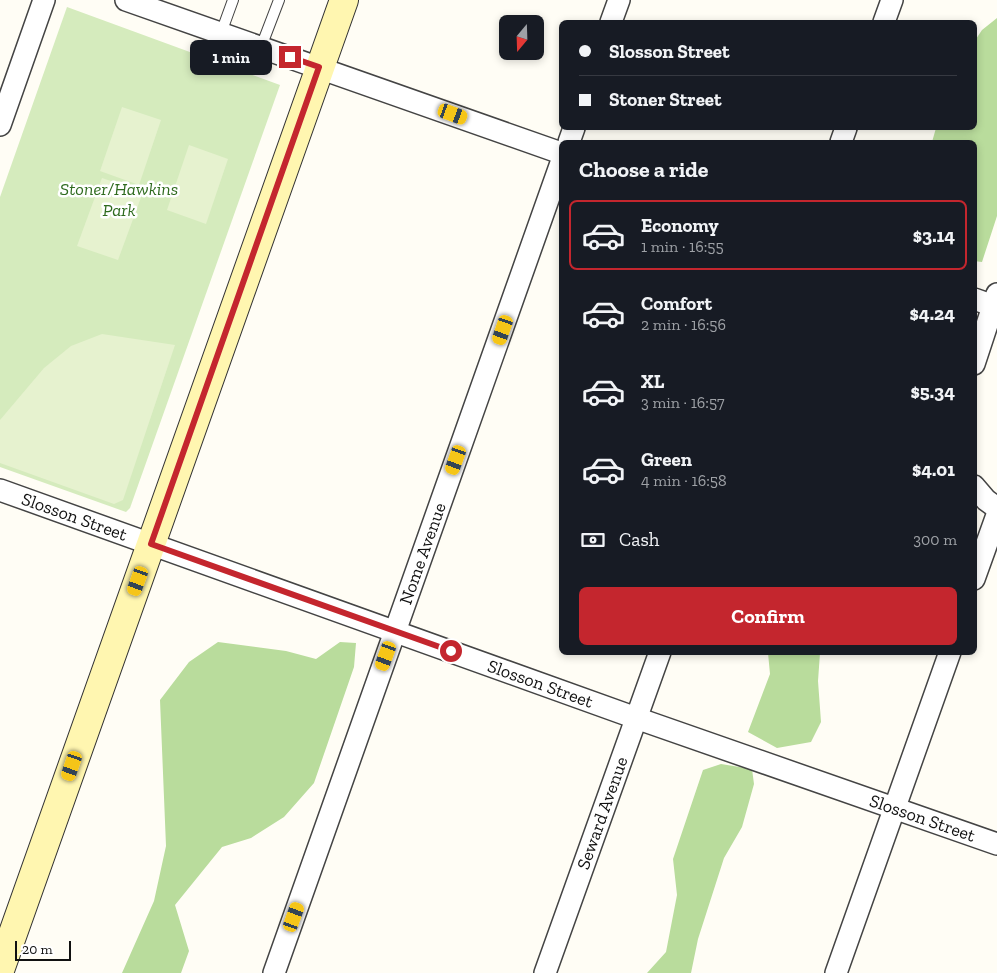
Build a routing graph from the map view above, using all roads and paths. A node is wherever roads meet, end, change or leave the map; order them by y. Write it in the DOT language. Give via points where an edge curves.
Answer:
graph roads {
  1 [pos="44,0"];
  2 [pos="126,0"];
  3 [pos="233,0"];
  4 [pos="279,0"];
  5 [pos="344,0"];
  6 [pos="619,0"];
  7 [pos="892,0"];
  8 [pos="612,20"];
  9 [pos="885,20"];
  10 [pos="221,33"];
  11 [pos="261,47"];
  12 [pos="319,67"];
  13 [pos="0,125"];
  14 [pos="559,152"];
  15 [pos="559,169"];
  16 [pos="990,301"];
  17 [pos="977,352"];
  18 [pos="0,490"];
  19 [pos="977,490"];
  20 [pos="997,508"];
  21 [pos="997,516"];
  22 [pos="151,544"];
  23 [pos="977,571"];
  24 [pos="395,632"];
  25 [pos="659,655"];
  26 [pos="949,655"];
  27 [pos="636,718"];
  28 [pos="895,808"];
  29 [pos="997,844"];
  30 [pos="0,970"];
  31 [pos="274,973"];
  32 [pos="545,973"];
  33 [pos="836,973"];
  1 -- 13 [label="street"];
  2 -- 10 [label="street"];
  3 -- 10 [label="lane"];
  4 -- 11 [label="lane"];
  5 -- 12 [label="street"];
  6 -- 8 [label="street"];
  7 -- 9 [label="street"];
  10 -- 11 [label="street"];
  11 -- 12 [label="street"];
  12 -- 14 [label="street"];
  12 -- 22 [label="street"];
  15 -- 24 [label="street, Nome Avenue"];
  16 -- 17 [label="street"];
  18 -- 22 [label="street, Slosson Street"];
  19 -- 20 [label="street"];
  21 -- 23 [label="street"];
  22 -- 24 [label="street, Slosson Street"];
  22 -- 30 [label="street"];
  24 -- 27 [label="street, Slosson Street"];
  24 -- 31 [label="street, Nome Avenue"];
  25 -- 27 [label="street, Seward Avenue"];
  26 -- 28 [label="street"];
  27 -- 28 [label="street, Slosson Street"];
  27 -- 32 [label="street, Seward Avenue"];
  28 -- 29 [label="street, Slosson Street"];
  28 -- 33 [label="street"];
}
